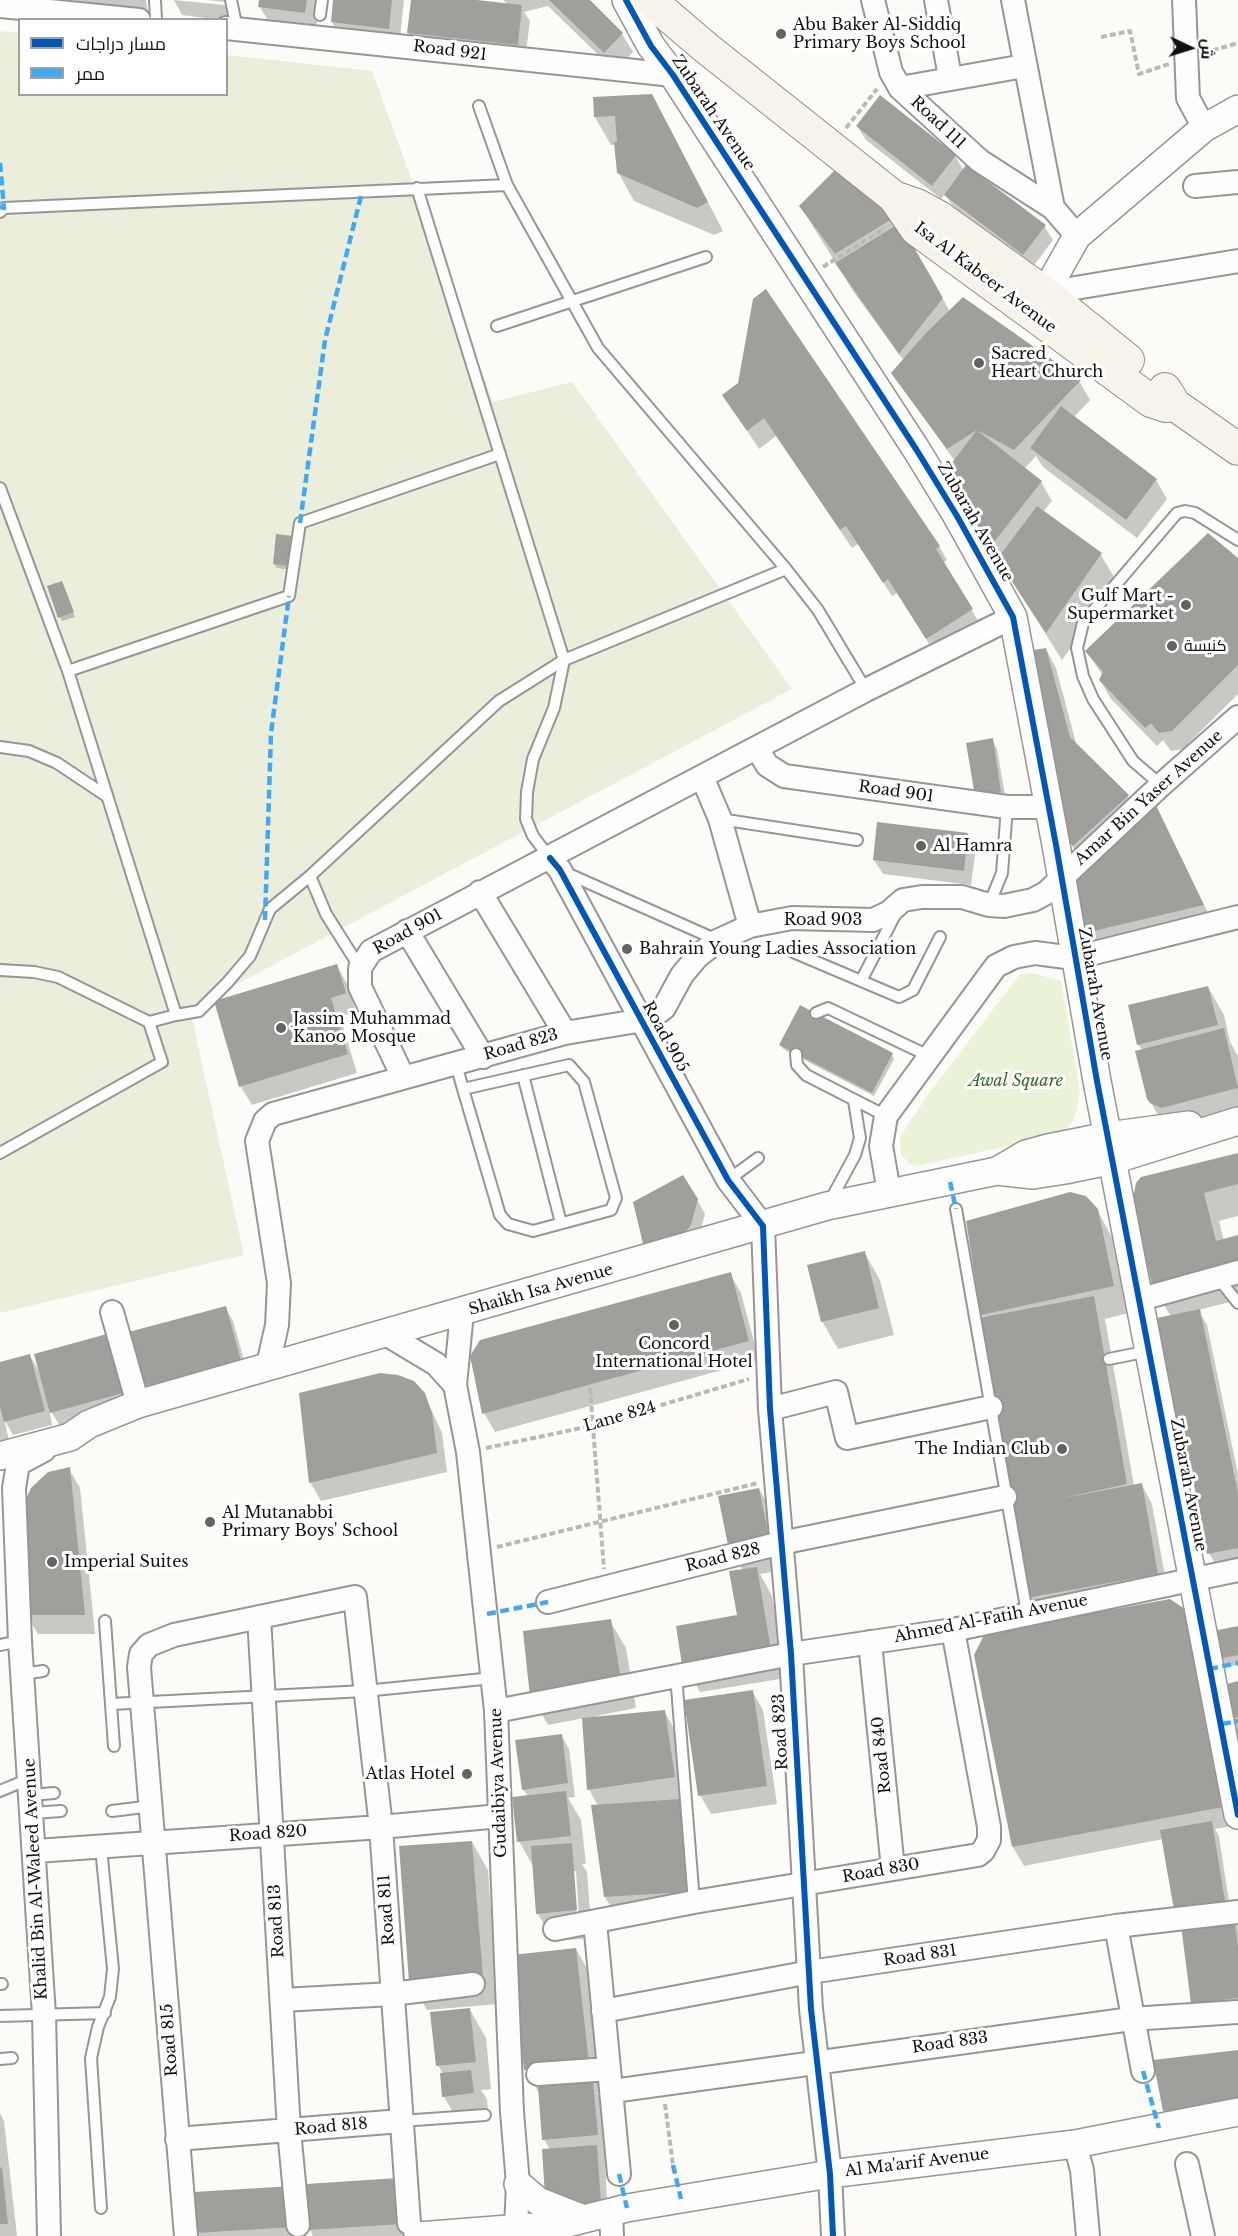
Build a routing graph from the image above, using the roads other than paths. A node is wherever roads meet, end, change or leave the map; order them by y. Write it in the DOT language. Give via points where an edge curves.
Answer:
graph roads {
  1 [pos="155,0"];
  2 [pos="231,0"];
  3 [pos="322,0"];
  4 [pos="626,0"];
  5 [pos="650,0"];
  6 [pos="936,0"];
  7 [pos="1013,0"];
  8 [pos="1184,0"];
  9 [pos="878,1"];
  10 [pos="0,6"];
  11 [pos="320,15"];
  12 [pos="120,18"];
  13 [pos="156,18"];
  14 [pos="232,28"];
  15 [pos="1024,66"];
  16 [pos="673,75"];
  17 [pos="950,77"];
  18 [pos="895,80"];
  19 [pos="478,106"];
  20 [pos="1238,110"];
  21 [pos="1204,128"];
  22 [pos="1238,182"];
  23 [pos="507,185"];
  24 [pos="1195,186"];
  25 [pos="417,188"];
  26 [pos="1053,208"];
  27 [pos="0,212"];
  28 [pos="1077,236"];
  29 [pos="706,257"];
  30 [pos="1238,261"];
  31 [pos="572,301"];
  32 [pos="1037,303"];
  33 [pos="497,326"];
  34 [pos="1238,449"];
  35 [pos="500,454"];
  36 [pos="0,488"];
  37 [pos="1238,540"];
  38 [pos="786,569"];
  39 [pos="1013,617"];
  40 [pos="564,660"];
  41 [pos="68,671"];
  42 [pos="867,690"];
  43 [pos="1238,717"];
  44 [pos="0,747"];
  45 [pos="756,748"];
  46 [pos="703,779"];
  47 [pos="1161,784"];
  48 [pos="105,795"];
  49 [pos="1007,807"];
  50 [pos="1049,807"];
  51 [pos="720,819"];
  52 [pos="857,840"];
  53 [pos="555,864"];
  54 [pos="310,876"];
  55 [pos="1060,880"];
  56 [pos="480,892"];
  57 [pos="903,900"];
  58 [pos="989,905"];
  59 [pos="1238,917"];
  60 [pos="750,926"];
  61 [pos="407,931"];
  62 [pos="940,937"];
  63 [pos="717,941"];
  64 [pos="793,952"];
  65 [pos="1074,958"];
  66 [pos="360,968"];
  67 [pos="0,970"];
  68 [pos="861,981"];
  69 [pos="816,1013"];
  70 [pos="176,1015"];
  71 [pos="640,1021"];
  72 [pos="149,1022"];
  73 [pos="565,1032"];
  74 [pos="796,1054"];
  75 [pos="483,1057"];
  76 [pos="931,1058"];
  77 [pos="456,1064"];
  78 [pos="523,1075"];
  79 [pos="402,1077"];
  80 [pos="464,1089"];
  81 [pos="854,1101"];
  82 [pos="886,1116"];
  83 [pos="1228,1123"];
  84 [pos="1110,1148"];
  85 [pos="0,1153"];
  86 [pos="758,1158"];
  87 [pos="728,1180"];
  88 [pos="889,1192"];
  89 [pos="827,1206"];
  90 [pos="956,1209"];
  91 [pos="561,1223"];
  92 [pos="763,1226"];
  93 [pos="1228,1275"];
  94 [pos="1141,1299"];
  95 [pos="1238,1304"];
  96 [pos="112,1312"];
  97 [pos="462,1312"];
  98 [pos="386,1334"];
  99 [pos="1149,1351"];
  100 [pos="1109,1359"];
  101 [pos="268,1365"];
  102 [pos="455,1385"];
  103 [pos="138,1404"];
  104 [pos="991,1407"];
  105 [pos="770,1409"];
  106 [pos="79,1431"];
  107 [pos="0,1439"];
  108 [pos="0,1456"];
  109 [pos="1005,1497"];
  110 [pos="0,1501"];
  111 [pos="15,1522"];
  112 [pos="781,1543"];
  113 [pos="1238,1570"];
  114 [pos="1192,1579"];
  115 [pos="548,1602"];
  116 [pos="1027,1613"];
  117 [pos="259,1617"];
  118 [pos="105,1621"];
  119 [pos="953,1630"];
  120 [pos="870,1642"];
  121 [pos="10,1643"];
  122 [pos="791,1654"];
  123 [pos="676,1675"];
  124 [pos="493,1678"];
  125 [pos="365,1691"];
  126 [pos="264,1698"];
  127 [pos="142,1702"];
  128 [pos="111,1704"];
  129 [pos="496,1711"];
  130 [pos="114,1746"];
  131 [pos="0,1791"];
  132 [pos="37,1794"];
  133 [pos="152,1806"];
  134 [pos="61,1811"];
  135 [pos="112,1811"];
  136 [pos="1238,1815"];
  137 [pos="500,1816"];
  138 [pos="381,1827"];
  139 [pos="273,1833"];
  140 [pos="155,1844"];
  141 [pos="101,1848"];
  142 [pos="36,1851"];
  143 [pos="893,1869"];
  144 [pos="803,1884"];
  145 [pos="694,1902"];
  146 [pos="1238,1912"];
  147 [pos="595,1922"];
  148 [pos="1116,1926"];
  149 [pos="555,1929"];
  150 [pos="810,1972"];
  151 [pos="473,1984"];
  152 [pos="392,1994"];
  153 [pos="282,2000"];
  154 [pos="603,2011"];
  155 [pos="1238,2012"];
  156 [pos="105,2013"];
  157 [pos="44,2015"];
  158 [pos="0,2016"];
  159 [pos="1131,2019"];
  160 [pos="12,2058"];
  161 [pos="0,2059"];
  162 [pos="817,2061"];
  163 [pos="1143,2071"];
  164 [pos="538,2074"];
  165 [pos="611,2080"];
  166 [pos="1238,2112"];
  167 [pos="485,2115"];
  168 [pos="401,2121"];
  169 [pos="289,2130"];
  170 [pos="177,2139"];
  171 [pos="1075,2144"];
  172 [pos="1187,2164"];
  173 [pos="619,2174"];
  174 [pos="830,2174"];
  175 [pos="518,2184"];
  176 [pos="101,2208"];
  177 [pos="584,2219"];
  178 [pos="298,2224"];
  179 [pos="612,2224"];
  180 [pos="414,2230"];
  181 [pos="526,2232"];
  182 [pos="49,2236"];
  183 [pos="186,2236"];
  184 [pos="833,2236"];
  185 [pos="1088,2236"];
  186 [pos="1203,2236"];
  1 -- 13 [label="lane"];
  2 -- 14 [label="lane"];
  3 -- 11 [label="lane"];
  4 -- 16 [label="street, Zubarah Avenue" via="651,46"];
  5 -- 32 [label="main road, Isa Al Kabeer Avenue" via="900,206 917,205 939,217"];
  6 -- 17 [label="street"];
  7 -- 15 [label="street"];
  8 -- 21 [label="street" via="1188,98"];
  9 -- 18 [label="street"];
  10 -- 12 [label="street"];
  14 -- 16 [label="street, Road 921"];
  15 -- 17 [label="street"];
  15 -- 26 [label="street"];
  16 -- 39 [label="street, Zubarah Avenue" via="957,516"];
  17 -- 18 [label="street"];
  18 -- 26 [label="street, Road 111" via="980,161"];
  19 -- 23 [label="lane"];
  20 -- 21 [label="street"];
  21 -- 28 [label="street"];
  22 -- 24 [label="street"];
  23 -- 25 [label="lane"];
  23 -- 31 [label="lane"];
  25 -- 27 [label="lane" via="4,208"];
  25 -- 35 [label="lane"];
  26 -- 28 [label="street"];
  28 -- 32 [label="street"];
  29 -- 31 [label="lane"];
  30 -- 32 [label="street"];
  31 -- 33 [label="lane"];
  31 -- 38 [label="lane" via="597,348"];
  32 -- 34 [label="main road, Isa Al Kabeer Avenue" via="1165,390 1175,405"];
  35 -- 40 [label="lane"];
  35 -- 41 [label="lane" via="300,524 289,596"];
  36 -- 41 [label="lane"];
  37 -- 47 [label="lane" via="1195,513 1177,513 1083,623 1077,648 1083,676 1094,699 1133,761"];
  38 -- 40 [label="lane"];
  38 -- 42 [label="lane" via="818,610"];
  39 -- 42 [label="street, Road 901"];
  39 -- 50 [label="street, Zubarah Avenue"];
  40 -- 53 [label="lane" via="554,708 533,759 527,792 526,819 533,836"];
  40 -- 54 [label="lane" via="499,701"];
  41 -- 48 [label="lane"];
  42 -- 45 [label="street, Road 901"];
  43 -- 47 [label="street, Amar Bin Yaser Avenue"];
  44 -- 48 [label="lane" via="29,751 57,763"];
  45 -- 46 [label="street, Road 901"];
  45 -- 49 [label="street, Road 901" via="767,765 784,776"];
  46 -- 51 [label="street"];
  46 -- 53 [label="street, Road 901"];
  47 -- 55 [label="street, Amar Bin Yaser Avenue"];
  48 -- 70 [label="lane"];
  49 -- 50 [label="street, Road 901"];
  49 -- 58 [label="lane" via="1002,873"];
  50 -- 55 [label="street, Zubarah Avenue"];
  51 -- 52 [label="lane"];
  51 -- 60 [label="street"];
  53 -- 56 [label="street, Road 901"];
  53 -- 63 [label="lane"];
  53 -- 71 [label="street, Road 905"];
  54 -- 66 [label="lane" via="326,914"];
  54 -- 70 [label="lane" via="270,909 250,956 220,990 199,1011"];
  55 -- 58 [label="street" via="1033,900"];
  55 -- 65 [label="street, Zubarah Avenue"];
  56 -- 61 [label="street, Road 901"];
  56 -- 73 [label="street"];
  57 -- 58 [label="street" via="949,896"];
  57 -- 60 [label="street, Road 903" via="873,920 792,918"];
  57 -- 68 [label="lane"];
  59 -- 65 [label="street"];
  60 -- 63 [label="street, Road 903"];
  61 -- 66 [label="street, Road 901" via="371,951"];
  61 -- 75 [label="street"];
  62 -- 68 [label="lane" via="907,995 890,996"];
  63 -- 71 [label="street, Road 903" via="682,975 664,1008"];
  64 -- 68 [label="lane"];
  65 -- 76 [label="street, Zubarah Avenue" via="1035,953 996,966"];
  65 -- 84 [label="street, Zubarah Avenue"];
  66 -- 79 [label="street, Road 901" via="360,987"];
  67 -- 72 [label="lane" via="58,976"];
  69 -- 76 [label="lane" via="828,1008"];
  70 -- 72 [label="lane"];
  71 -- 73 [label="street, Road 823"];
  71 -- 87 [label="street, Road 905"];
  72 -- 85 [label="lane" via="162,1062"];
  73 -- 75 [label="street, Road 823"];
  74 -- 81 [label="lane" via="800,1071"];
  75 -- 77 [label="street, Road 823"];
  76 -- 82 [label="street, Zubarah Avenue"];
  77 -- 79 [label="street, Road 823"];
  77 -- 80 [label="lane"];
  78 -- 80 [label="lane"];
  78 -- 91 [label="lane"];
  78 -- 91 [label="lane" via="569,1065 578,1072 616,1198 611,1210"];
  79 -- 101 [label="street" via="273,1114 259,1131 257,1153 279,1283 277,1325"];
  80 -- 91 [label="lane" via="500,1215 514,1227 533,1231"];
  81 -- 82 [label="lane"];
  81 -- 89 [label="lane" via="860,1138"];
  82 -- 88 [label="street, Zubarah Avenue" via="881,1146"];
  83 -- 84 [label="street, Shaikh Isa Avenue" via="1202,1134"];
  84 -- 88 [label="street, Shaikh Isa Avenue" via="1033,1175 997,1171"];
  84 -- 94 [label="street, Zubarah Avenue"];
  86 -- 87 [label="lane"];
  87 -- 92 [label="street, Road 905"];
  88 -- 89 [label="street, Shaikh Isa Avenue"];
  89 -- 92 [label="street, Shaikh Isa Avenue"];
  90 -- 104 [label="lane"];
  92 -- 97 [label="street, Shaikh Isa Avenue"];
  92 -- 105 [label="street, Road 823"];
  93 -- 94 [label="street"];
  93 -- 95 [label="lane"];
  94 -- 99 [label="street, Zubarah Avenue"];
  96 -- 103 [label="street"];
  97 -- 98 [label="street, Shaikh Isa Avenue"];
  97 -- 102 [label="street, Gudaibiya Avenue"];
  98 -- 101 [label="street, Shaikh Isa Avenue"];
  98 -- 102 [label="street" via="436,1364"];
  99 -- 100 [label="lane"];
  99 -- 114 [label="street, Zubarah Avenue"];
  101 -- 103 [label="street, Shaikh Isa Avenue"];
  102 -- 124 [label="street, Gudaibiya Avenue" via="468,1452"];
  103 -- 106 [label="street, Shaikh Isa Avenue"];
  104 -- 105 [label="street" via="847,1438 836,1392"];
  104 -- 109 [label="lane"];
  105 -- 112 [label="street, Road 823"];
  106 -- 107 [label="street, Shaikh Isa Avenue" via="57,1424"];
  106 -- 108 [label="street, Shaikh Isa Avenue"];
  106 -- 111 [label="street, Khalid Bin Al-Waleed Avenue" via="18,1464"];
  109 -- 112 [label="street, Road 828"];
  109 -- 116 [label="lane"];
  110 -- 111 [label="street"];
  111 -- 121 [label="street, Khalid Bin Al-Waleed Avenue"];
  112 -- 115 [label="street, Road 828"];
  112 -- 122 [label="street, Road 823"];
  113 -- 114 [label="street, Ahmed Al-Fatih Avenue"];
  114 -- 116 [label="street, Ahmed Al-Fatih Avenue" via="1096,1606"];
  114 -- 136 [label="street, Zubarah Avenue"];
  116 -- 119 [label="street, Ahmed Al-Fatih Avenue" via="1001,1624"];
  117 -- 125 [label="street, Road 811" via="355,1597"];
  117 -- 126 [label="street, Road 813"];
  117 -- 127 [label="street" via="174,1635 149,1645 141,1654 139,1666"];
  118 -- 128 [label="lane"];
  119 -- 120 [label="street, Ahmed Al-Fatih Avenue"];
  119 -- 143 [label="street, Road 830" via="989,1839 978,1855"];
  120 -- 122 [label="street, Ahmed Al-Fatih Avenue"];
  120 -- 143 [label="street, Road 840"];
  121 -- 132 [label="street, Khalid Bin Al-Waleed Avenue" via="33,1672"];
  122 -- 123 [label="street, Ahmed Al-Fatih Avenue"];
  122 -- 144 [label="street, Road 823"];
  123 -- 129 [label="street, Ahmed Al-Fatih Avenue"];
  123 -- 145 [label="lane"];
  124 -- 125 [label="lane"];
  124 -- 129 [label="street, Gudaibiya Avenue"];
  125 -- 126 [label="lane"];
  125 -- 138 [label="street, Road 811"];
  126 -- 127 [label="lane"];
  126 -- 139 [label="street, Road 813"];
  127 -- 128 [label="lane"];
  127 -- 133 [label="street"];
  128 -- 130 [label="lane"];
  129 -- 137 [label="street, Gudaibiya Avenue"];
  131 -- 132 [label="lane"];
  132 -- 134 [label="lane"];
  132 -- 142 [label="street, Khalid Bin Al-Waleed Avenue"];
  133 -- 135 [label="lane"];
  133 -- 140 [label="street"];
  137 -- 138 [label="street, Road 820"];
  137 -- 175 [label="street, Gudaibiya Avenue"];
  138 -- 139 [label="street, Road 820"];
  138 -- 152 [label="street, Road 811"];
  139 -- 140 [label="street, Road 820"];
  139 -- 153 [label="street, Road 813"];
  140 -- 141 [label="street, Road 820"];
  140 -- 170 [label="street, Road 815"];
  141 -- 142 [label="street, Road 820"];
  141 -- 156 [label="lane" via="113,1969"];
  142 -- 157 [label="street, Khalid Bin Al-Waleed Avenue"];
  143 -- 144 [label="street, Road 830"];
  144 -- 145 [label="street, Road 830"];
  144 -- 150 [label="street, Road 823"];
  145 -- 147 [label="street, Road 830"];
  146 -- 148 [label="street, Road 831"];
  147 -- 149 [label="street, Road 830"];
  147 -- 154 [label="street"];
  148 -- 150 [label="street, Road 831"];
  148 -- 159 [label="street"];
  150 -- 154 [label="street, Road 831"];
  150 -- 162 [label="street, Road 823"];
  151 -- 152 [label="street"];
  152 -- 153 [label="street"];
  152 -- 168 [label="street, Road 811"];
  153 -- 169 [label="street, Road 813"];
  154 -- 165 [label="street"];
  155 -- 159 [label="street, Road 833"];
  156 -- 157 [label="lane"];
  156 -- 176 [label="lane" via="94,2042 91,2066"];
  157 -- 158 [label="lane"];
  157 -- 182 [label="street, Khalid Bin Al-Waleed Avenue"];
  159 -- 162 [label="street, Road 833"];
  159 -- 163 [label="street"];
  160 -- 161 [label="lane"];
  162 -- 165 [label="street, Road 833" via="662,2082"];
  162 -- 174 [label="street, Road 823"];
  164 -- 165 [label="street, Road 833"];
  165 -- 173 [label="street"];
  166 -- 171 [label="street, Al Ma'arif Avenue"];
  167 -- 168 [label="lane, Road 818"];
  168 -- 169 [label="street, Road 818"];
  168 -- 180 [label="street, Road 811"];
  169 -- 170 [label="street, Road 818"];
  169 -- 178 [label="street, Road 813"];
  170 -- 183 [label="street, Road 815"];
  171 -- 174 [label="street, Al Ma'arif Avenue"];
  171 -- 185 [label="street" via="1082,2170"];
  172 -- 186 [label="street"];
  174 -- 179 [label="street, Al Ma'arif Avenue"];
  174 -- 184 [label="street, Road 823"];
  175 -- 177 [label="street" via="538,2200"];
  175 -- 181 [label="street, Gudaibiya Avenue"];
  177 -- 179 [label="street, Al Ma'arif Avenue"];
  177 -- 181 [label="street, Al Ma'arif Avenue"];
  180 -- 181 [label="street, Al Ma'arif Avenue"];
}
